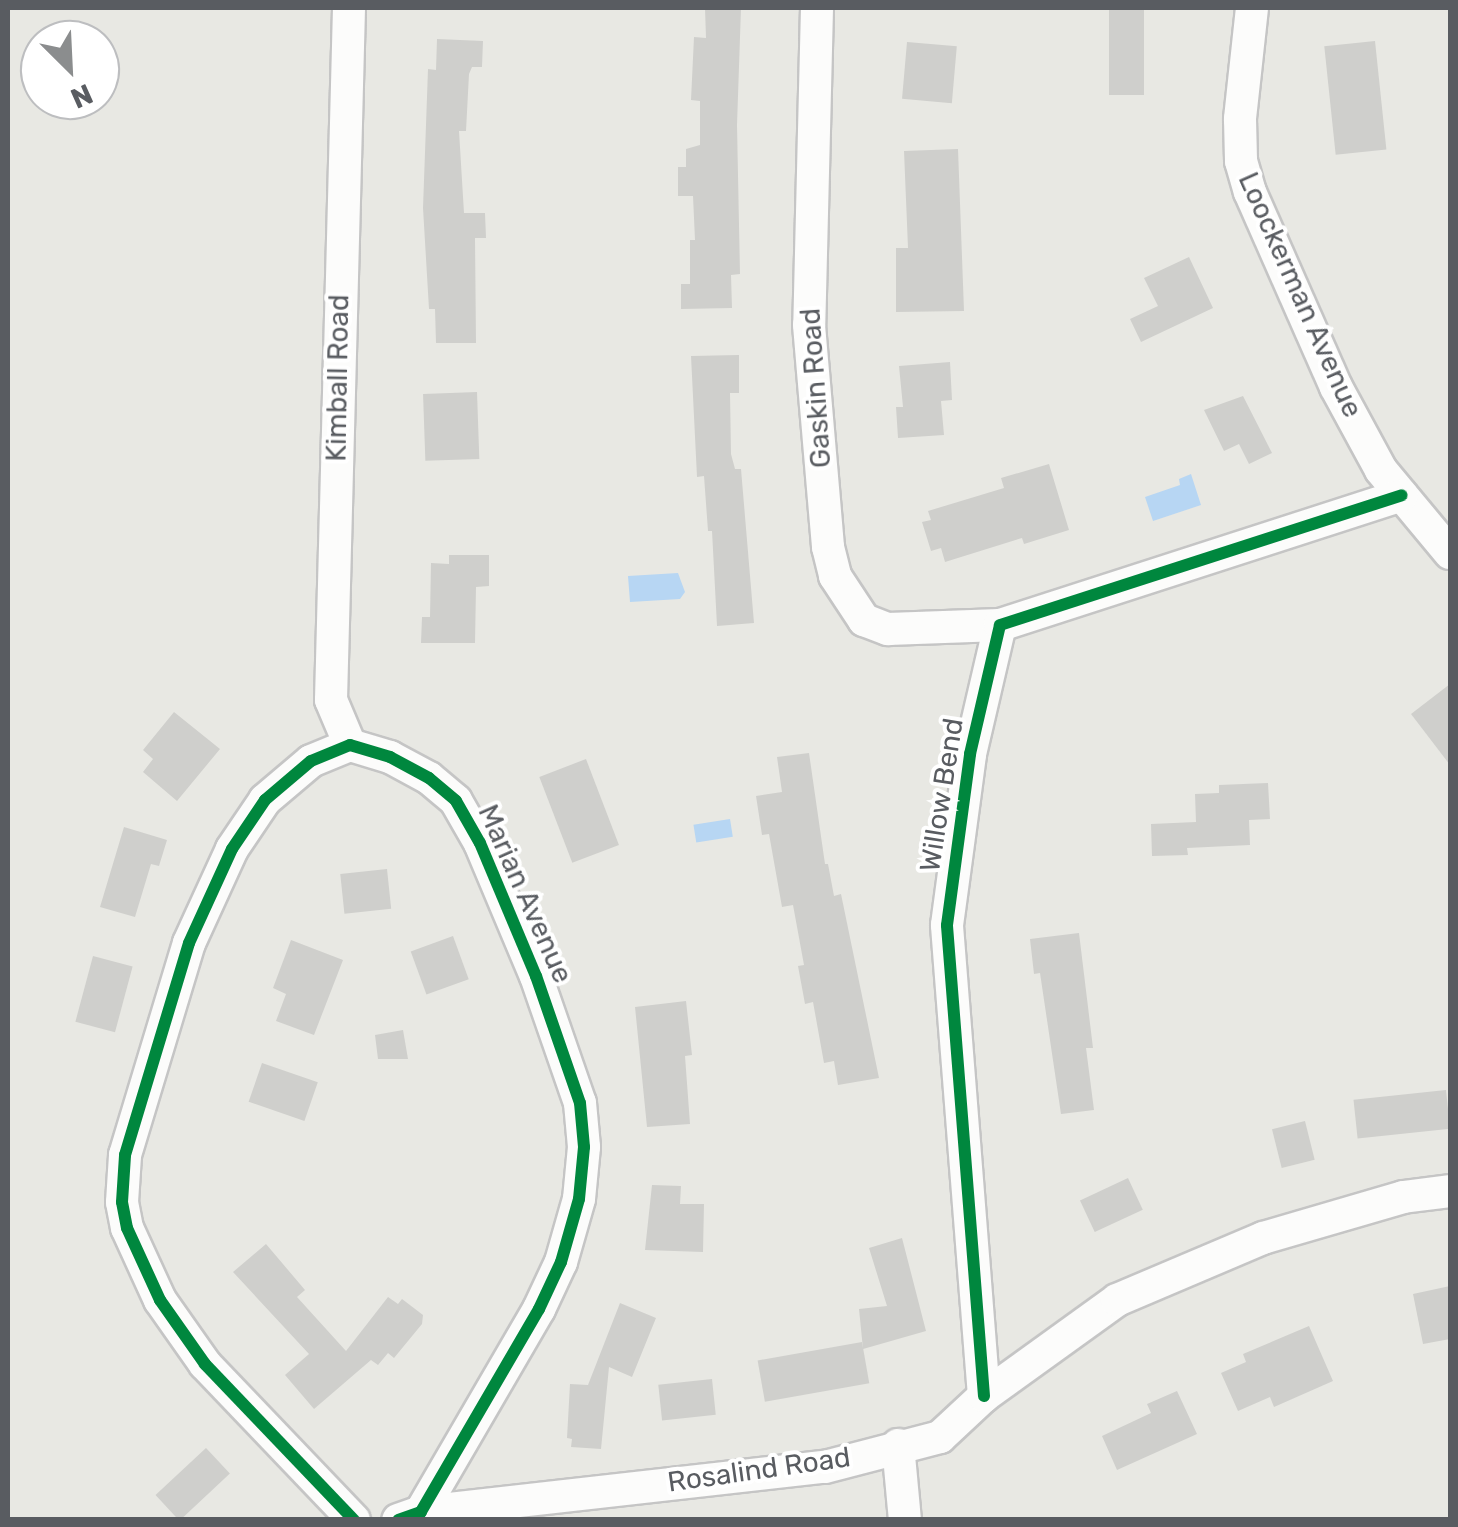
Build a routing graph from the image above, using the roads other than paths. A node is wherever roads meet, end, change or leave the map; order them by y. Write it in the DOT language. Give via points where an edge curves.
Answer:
graph roads {
  1 [pos="350,8"];
  2 [pos="817,8"];
  3 [pos="1252,8"];
  4 [pos="1402,495"];
  5 [pos="1450,553"];
  6 [pos="1000,625"];
  7 [pos="350,745"];
  8 [pos="1450,1191"];
  9 [pos="984,1396"];
  10 [pos="898,1445"];
  11 [pos="409,1516"];
  12 [pos="354,1520"];
  13 [pos="905,1520"];
  1 -- 7 [label="street, Kimball Road" via="331,700"];
  2 -- 6 [label="street, Gaskin Road" via="810,325 835,576 864,620 888,630"];
  3 -- 4 [label="street, Loockerman Avenue" via="1240,119 1246,176 1336,387 1380,470"];
  4 -- 5 [label="street, Loockerman Avenue"];
  4 -- 6 [label="street"];
  6 -- 9 [label="street, Willow Bend" via="970,754 947,924"];
  7 -- 11 [label="street, Marian Avenue" via="428,778 456,801 536,976 580,1103 584,1146 580,1199 540,1309"];
  7 -- 12 [label="street" via="311,761 265,800 232,848 189,943 126,1156 122,1202 160,1300 204,1364"];
  8 -- 9 [label="street, Rosalind Road" via="1403,1196 1195,1264 1117,1300"];
  9 -- 10 [label="street, Rosalind Road" via="940,1437"];
  10 -- 11 [label="street, Rosalind Road" via="825,1466"];
  10 -- 13 [label="street"];
}
